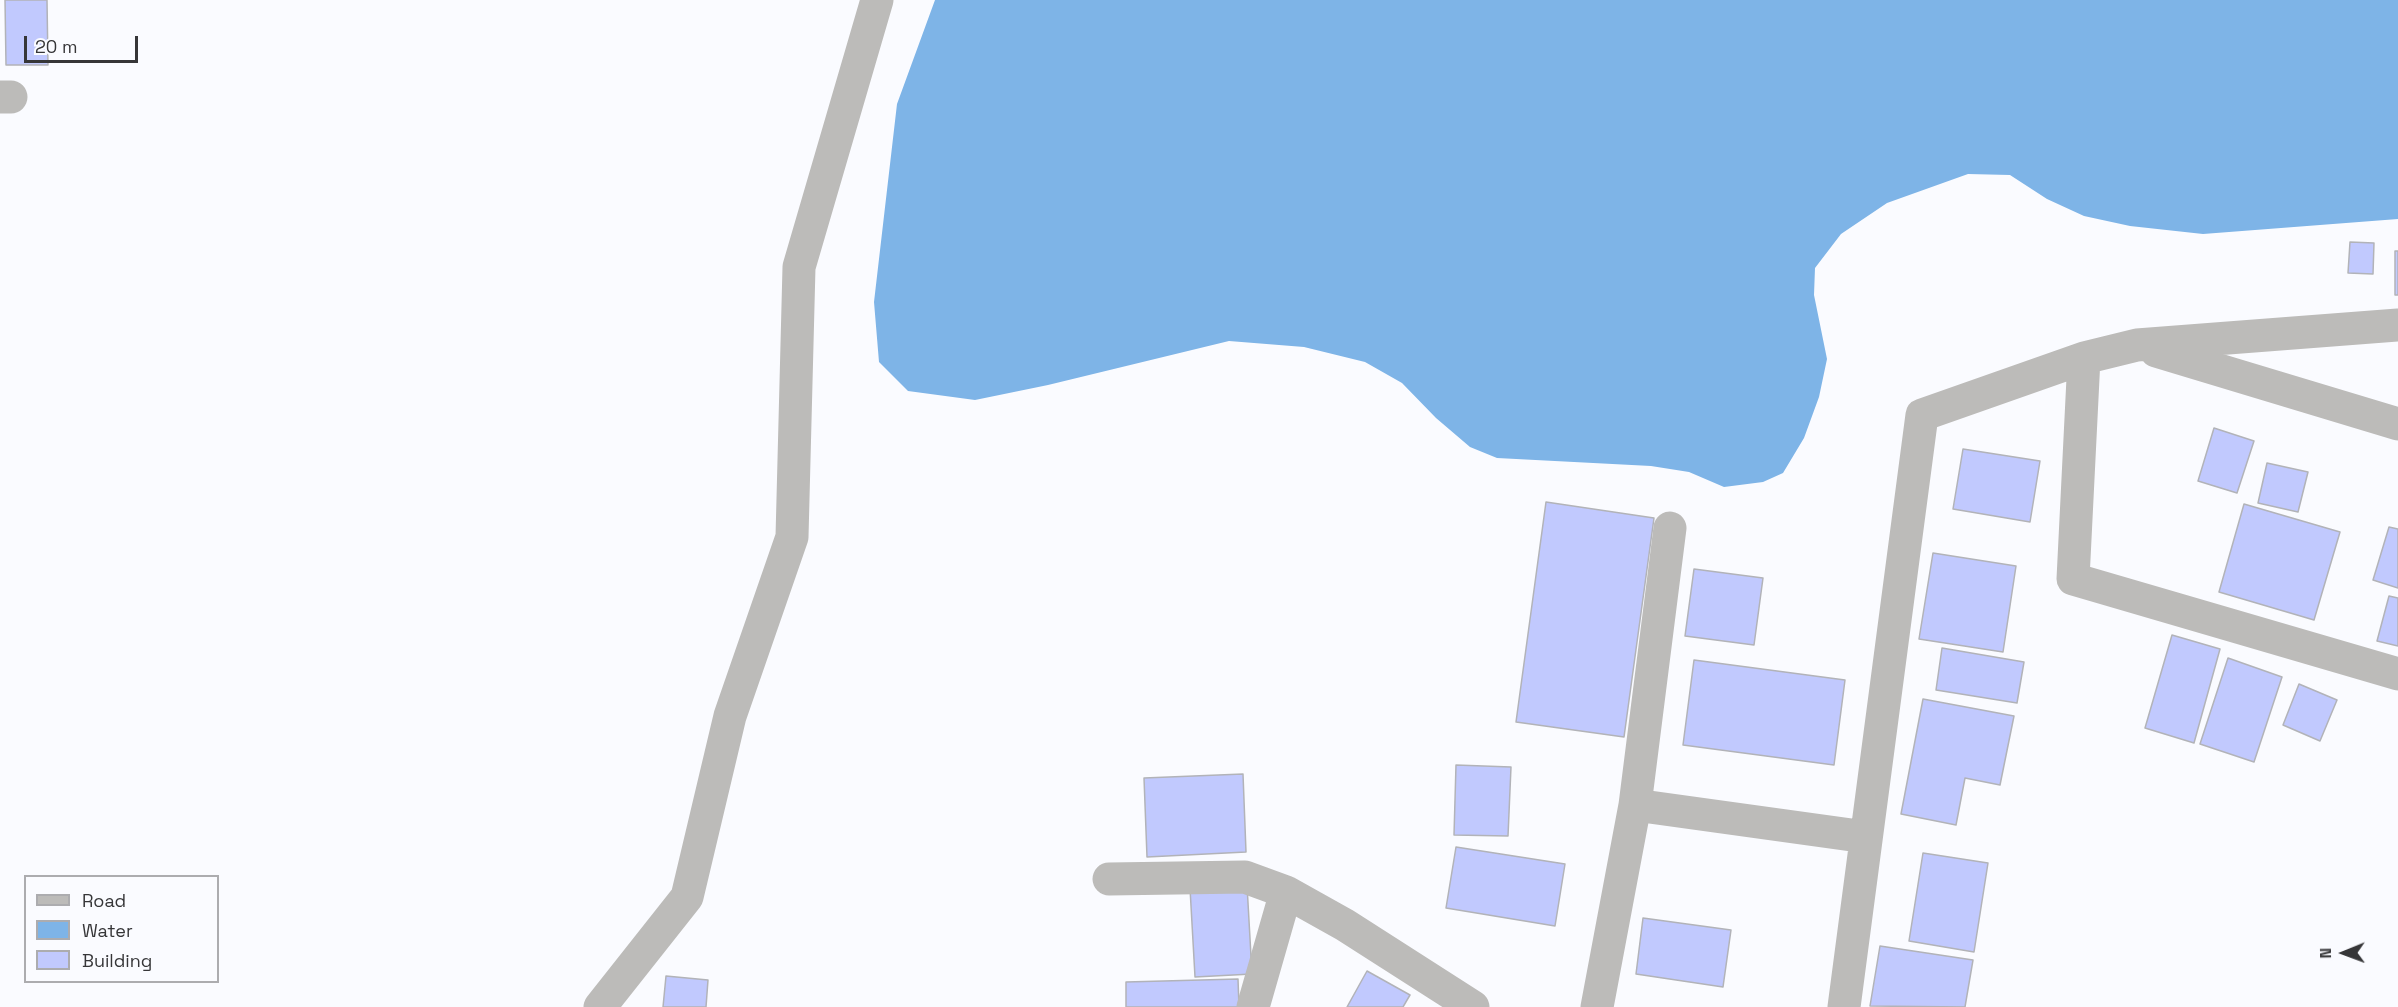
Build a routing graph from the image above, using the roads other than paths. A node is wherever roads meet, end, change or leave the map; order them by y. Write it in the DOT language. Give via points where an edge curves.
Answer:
graph roads {
  1 [pos="877,0"];
  2 [pos="2398,325"];
  3 [pos="2137,345"];
  4 [pos="2084,358"];
  5 [pos="2398,424"];
  6 [pos="1670,528"];
  7 [pos="2398,674"];
  8 [pos="1635,805"];
  9 [pos="1866,837"];
  10 [pos="1109,879"];
  11 [pos="1286,892"];
  12 [pos="600,1007"];
  13 [pos="1252,1007"];
  14 [pos="1473,1007"];
  15 [pos="1597,1007"];
  16 [pos="1844,1007"];
  1 -- 12 [label="street" via="799,267 792,537 730,716 687,897"];
  2 -- 3 [label="street"];
  3 -- 4 [label="street"];
  3 -- 5 [label="street"];
  4 -- 7 [label="street" via="2073,579"];
  4 -- 9 [label="street" via="1922,415"];
  6 -- 8 [label="street"];
  8 -- 9 [label="street"];
  8 -- 15 [label="street"];
  9 -- 16 [label="street"];
  10 -- 11 [label="street" via="1245,877"];
  11 -- 13 [label="street"];
  11 -- 14 [label="street"];
}
